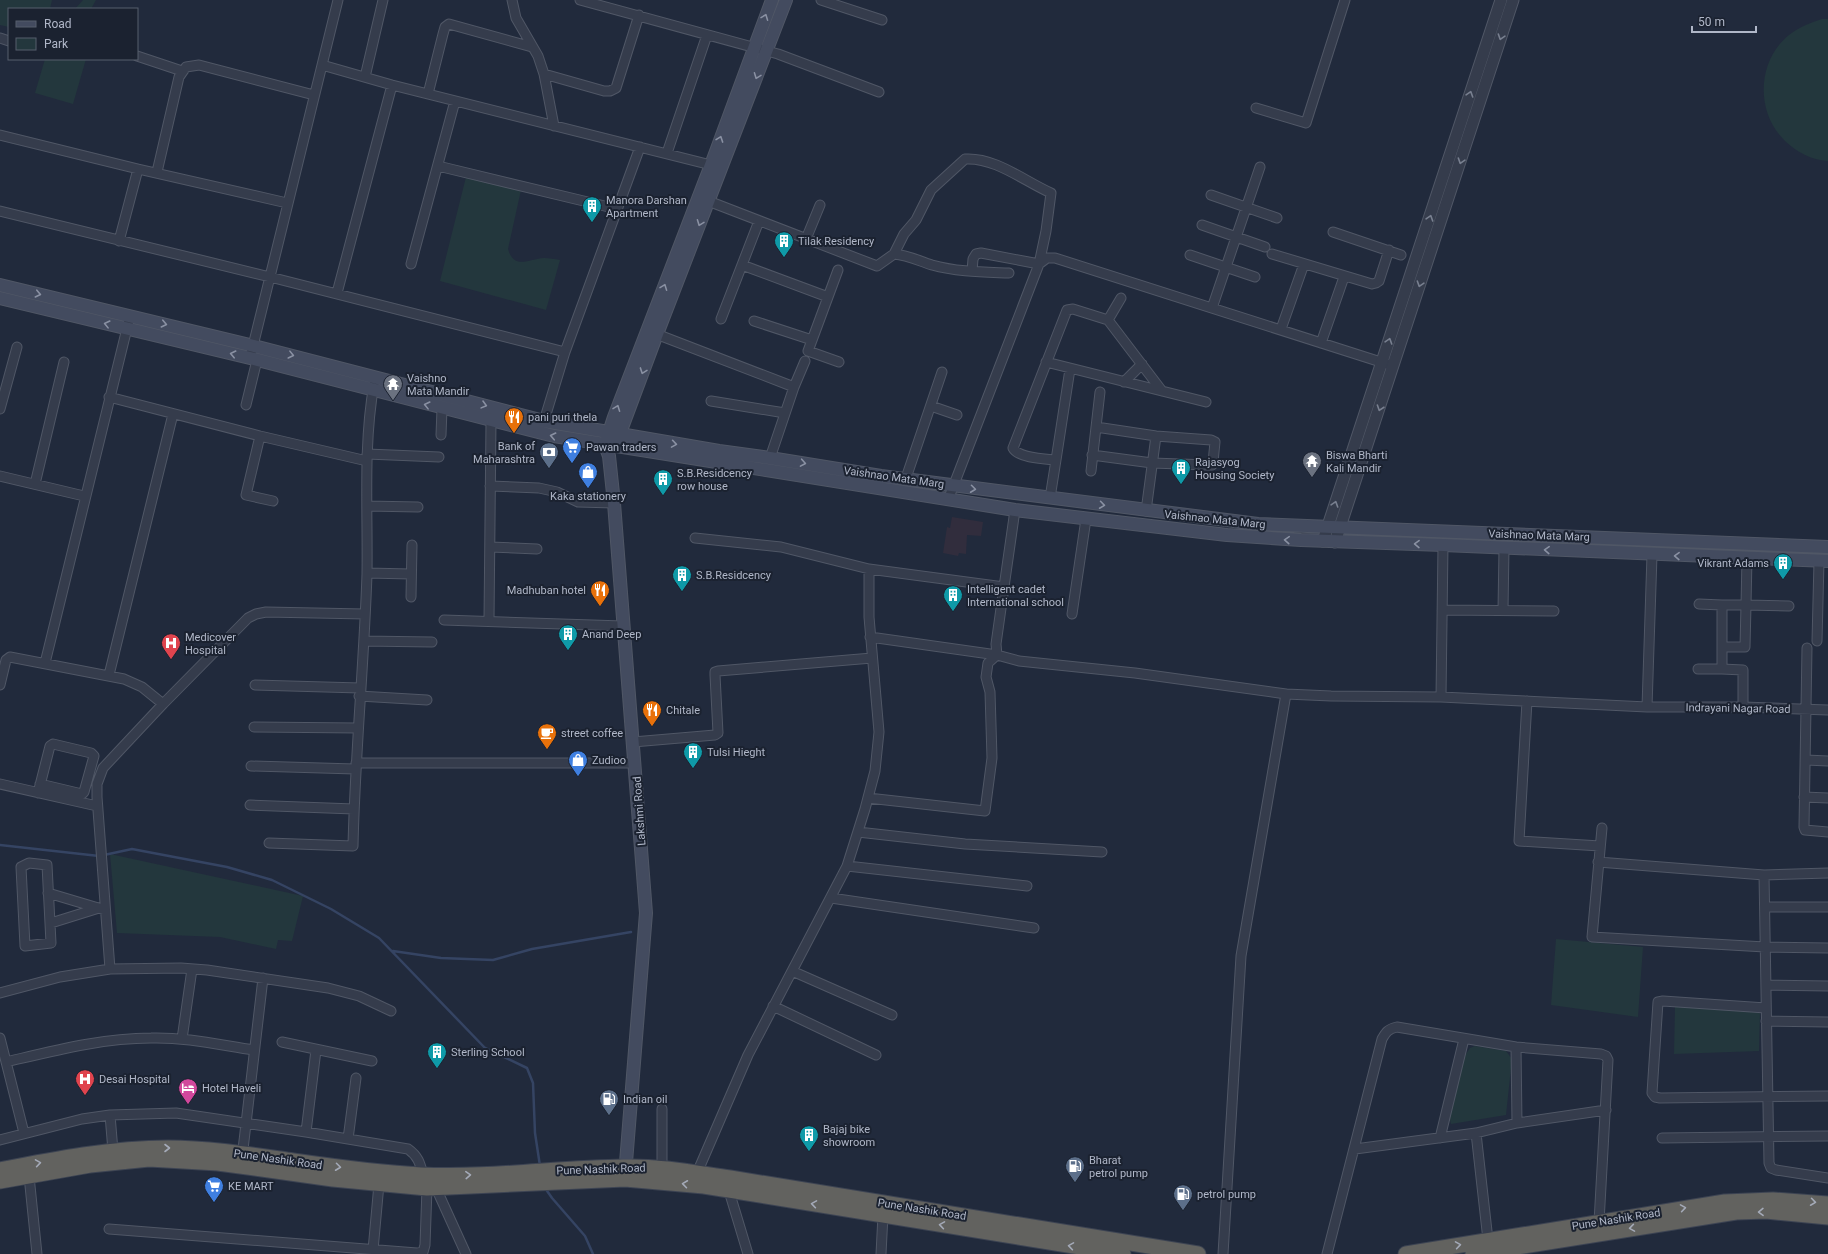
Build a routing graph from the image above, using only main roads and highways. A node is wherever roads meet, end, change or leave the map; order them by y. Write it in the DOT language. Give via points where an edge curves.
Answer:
graph roads {
  1 [pos="772,0"];
  2 [pos="786,0"];
  3 [pos="716,166"];
  4 [pos="0,285"];
  5 [pos="0,298"];
  6 [pos="614,434"];
  7 [pos="610,449"];
  8 [pos="1812,546"];
  9 [pos="1828,546"];
  10 [pos="1820,561"];
  11 [pos="242,1159"];
  12 [pos="0,1170"];
  13 [pos="625,1173"];
  14 [pos="0,1181"];
  15 [pos="428,1184"];
  16 [pos="1828,1204"];
  17 [pos="1828,1217"];
  18 [pos="1123,1254"];
  19 [pos="1198,1254"];
  20 [pos="1406,1254"];
  21 [pos="1473,1254"];
  3 -- 1 [label="main road, one-way" via="753,47"];
  2 -- 3 [label="main road, one-way"];
  3 -- 6 [label="main road"];
  4 -- 6 [label="main road, Vaishnao Mata Marg, one-way" via="375,376 544,421"];
  7 -- 5 [label="main road, Vaishnao Mata Marg, one-way"];
  6 -- 7 [label="main road"];
  6 -- 8 [label="main road, Vaishnao Mata Marg, one-way" via="881,476 1258,524"];
  10 -- 7 [label="main road, Vaishnao Mata Marg, one-way" via="1443,544 1323,542 1227,535 1015,510"];
  7 -- 13 [label="main road, Lakshmi Road" via="646,913"];
  8 -- 9 [label="main road, Vaishnao Mata Marg"];
  8 -- 10 [label="main road"];
  12 -- 11 [label="highway, Pune Nashik Road, one-way" via="113,1151 169,1148"];
  11 -- 14 [label="highway, Pune Nashik Road" via="149,1159 90,1165"];
  11 -- 15 [label="highway, Pune Nashik Road, one-way" via="390,1173"];
  11 -- 15 [label="highway, Pune Nashik Road" via="379,1184"];
  13 -- 15 [label="highway, Pune Nashik Road" via="458,1176"];
  18 -- 13 [label="highway, Pune Nashik Road, one-way"];
  13 -- 19 [label="highway, Pune Nashik Road" via="662,1168"];
  20 -- 16 [label="highway, Pune Nashik Road, one-way" via="1695,1206 1752,1200"];
  17 -- 21 [label="highway, Pune Nashik Road, one-way" via="1766,1211 1736,1212"];
}
